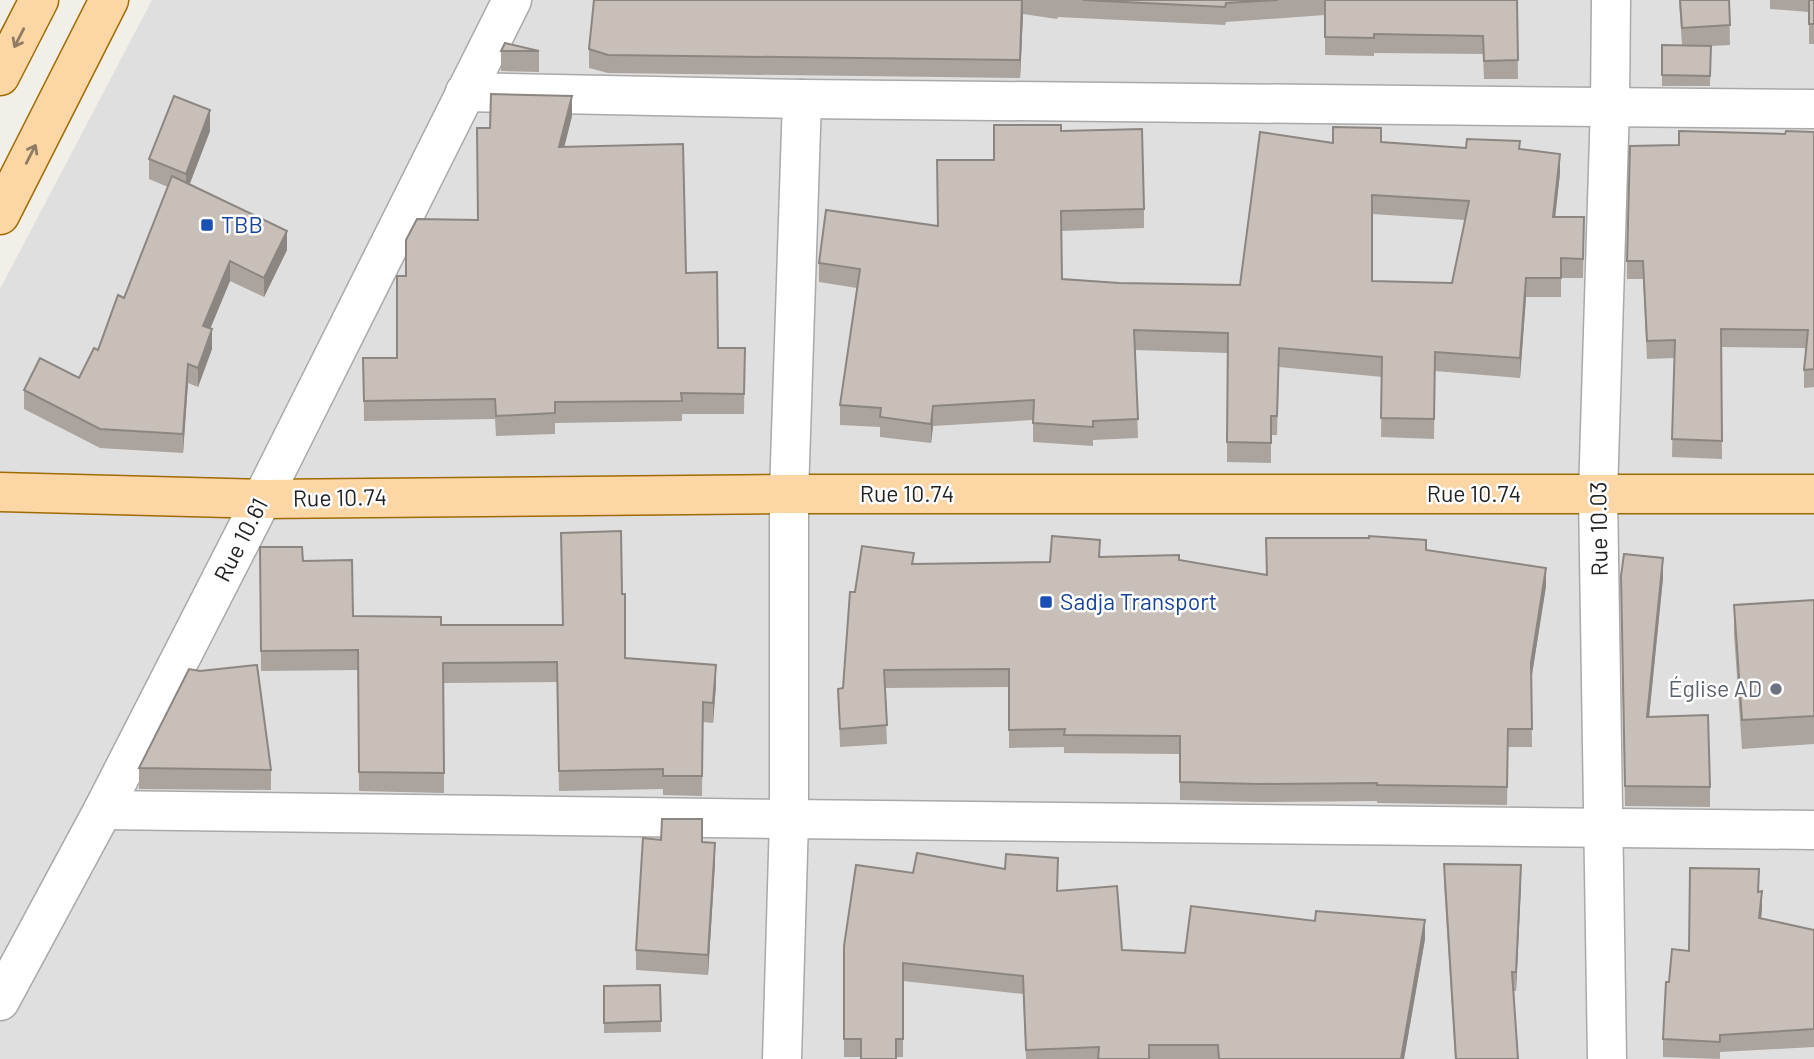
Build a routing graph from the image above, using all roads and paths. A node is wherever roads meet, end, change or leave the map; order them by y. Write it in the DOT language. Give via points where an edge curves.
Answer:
graph roads {
  1 [pos="39,0"];
  2 [pos="110,0"];
  3 [pos="512,0"];
  4 [pos="1611,0"];
  5 [pos="0,76"];
  6 [pos="466,92"];
  7 [pos="802,99"];
  8 [pos="1610,106"];
  9 [pos="1814,109"];
  10 [pos="0,215"];
  11 [pos="0,492"];
  12 [pos="789,494"];
  13 [pos="1598,494"];
  14 [pos="1814,494"];
  15 [pos="262,499"];
  16 [pos="103,810"];
  17 [pos="789,819"];
  18 [pos="1604,826"];
  19 [pos="1814,830"];
  20 [pos="0,1002"];
  21 [pos="782,1059"];
  22 [pos="1607,1059"];
  1 -- 5 [label="main road, one-way"];
  10 -- 2 [label="main road, one-way"];
  3 -- 6 [label="street, Rue 10.61"];
  4 -- 8 [label="street, Rue 10.03"];
  6 -- 7 [label="street"];
  6 -- 15 [label="street, Rue 10.61"];
  7 -- 8 [label="street"];
  7 -- 12 [label="street"];
  8 -- 9 [label="street"];
  8 -- 13 [label="street, Rue 10.03"];
  11 -- 15 [label="main road, Rue 10.74"];
  12 -- 13 [label="main road, Rue 10.74"];
  12 -- 15 [label="main road, Rue 10.74"];
  12 -- 17 [label="street"];
  13 -- 14 [label="main road, Rue 10.74"];
  13 -- 18 [label="street, Rue 10.03"];
  15 -- 16 [label="street, Rue 10.61"];
  16 -- 17 [label="street"];
  16 -- 20 [label="street, Rue 10.61"];
  17 -- 18 [label="street"];
  17 -- 21 [label="street"];
  18 -- 19 [label="street"];
  18 -- 22 [label="street, Rue 10.03"];
}
